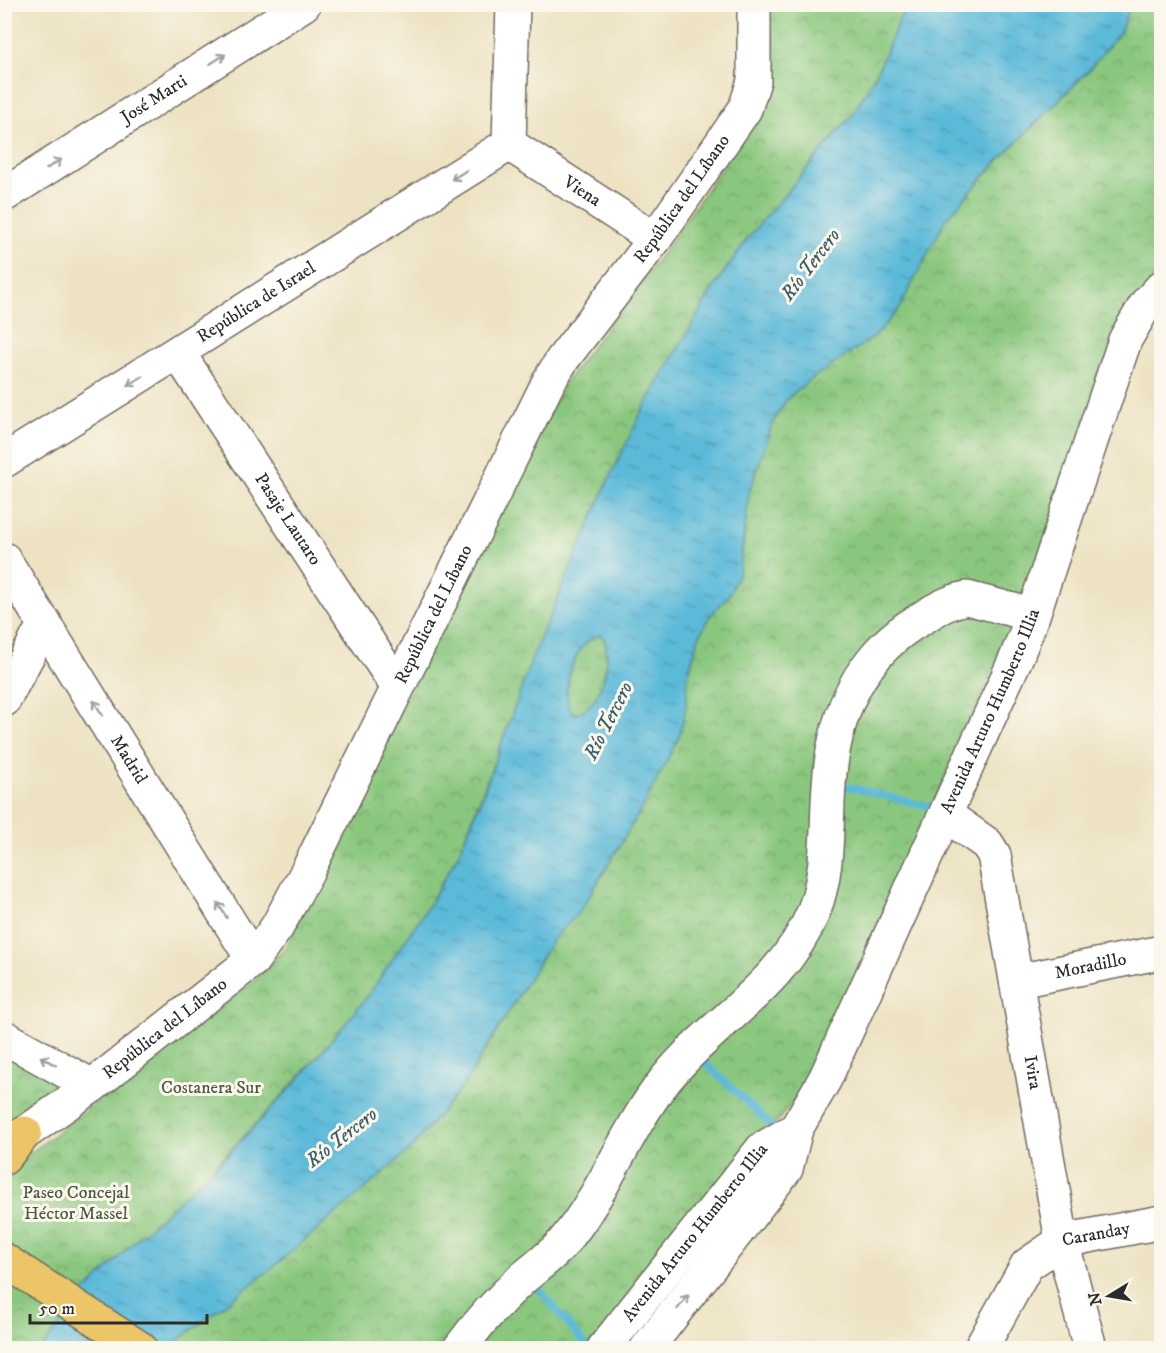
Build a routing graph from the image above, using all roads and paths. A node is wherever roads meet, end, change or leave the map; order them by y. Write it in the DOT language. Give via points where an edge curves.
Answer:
graph roads {
  1 [pos="304,4"];
  2 [pos="513,4"];
  3 [pos="754,4"];
  4 [pos="509,144"];
  5 [pos="4,195"];
  6 [pos="655,239"];
  7 [pos="1161,287"];
  8 [pos="179,354"];
  9 [pos="4,460"];
  10 [pos="4,559"];
  11 [pos="1034,615"];
  12 [pos="45,623"];
  13 [pos="397,686"];
  14 [pos="4,700"];
  15 [pos="946,815"];
  16 [pos="1161,952"];
  17 [pos="253,960"];
  18 [pos="1018,981"];
  19 [pos="4,1037"];
  20 [pos="92,1086"];
  21 [pos="796,1129"];
  22 [pos="15,1138"];
  23 [pos="4,1158"];
  24 [pos="1161,1222"];
  25 [pos="1062,1241"];
  26 [pos="4,1260"];
  27 [pos="140,1348"];
  28 [pos="460,1348"];
  29 [pos="604,1348"];
  30 [pos="647,1348"];
  31 [pos="981,1348"];
  32 [pos="1090,1348"];
  5 -- 1 [label="street, José Marti, one-way"];
  2 -- 4 [label="street"];
  3 -- 6 [label="street, República del Líbano" via="754,81 746,109"];
  4 -- 6 [label="street, Viena"];
  4 -- 8 [label="street, República de Israel, one-way"];
  6 -- 13 [label="street, República del Líbano" via="549,381"];
  7 -- 11 [label="street, Avenida Arturo Humberto Illia" via="1125,340"];
  8 -- 9 [label="street, República de Israel, one-way"];
  8 -- 13 [label="street, Pasaje Lautaro"];
  10 -- 12 [label="street, Madrid"];
  11 -- 15 [label="street, Avenida Arturo Humberto Illia"];
  11 -- 28 [label="street" via="967,598 956,600 922,618 878,651 855,687 841,724 830,772 822,884 802,939 768,982 666,1078 562,1244 521,1280"];
  12 -- 14 [label="street"];
  17 -- 12 [label="street, Madrid, one-way"];
  13 -- 17 [label="street, República del Líbano" via="308,870 278,927"];
  15 -- 18 [label="street, Ivira" via="981,839 994,855"];
  15 -- 21 [label="street, Avenida Arturo Humberto Illia" via="825,1079"];
  16 -- 18 [label="street, Moradillo"];
  17 -- 20 [label="street, República del Líbano"];
  18 -- 25 [label="street, Ivira"];
  20 -- 19 [label="street, one-way"];
  20 -- 22 [label="street, República del Líbano"];
  21 -- 29 [label="street, Avenida Arturo Humberto Illia" via="762,1149"];
  30 -- 21 [label="street, Avenida Arturo Humberto Illia, one-way" via="786,1169"];
  22 -- 23 [label="main road"];
  24 -- 25 [label="street, Caranday"];
  25 -- 31 [label="street, Caranday" via="1027,1265"];
  25 -- 32 [label="street, Ivira"];
  26 -- 27 [label="main road"];
}
